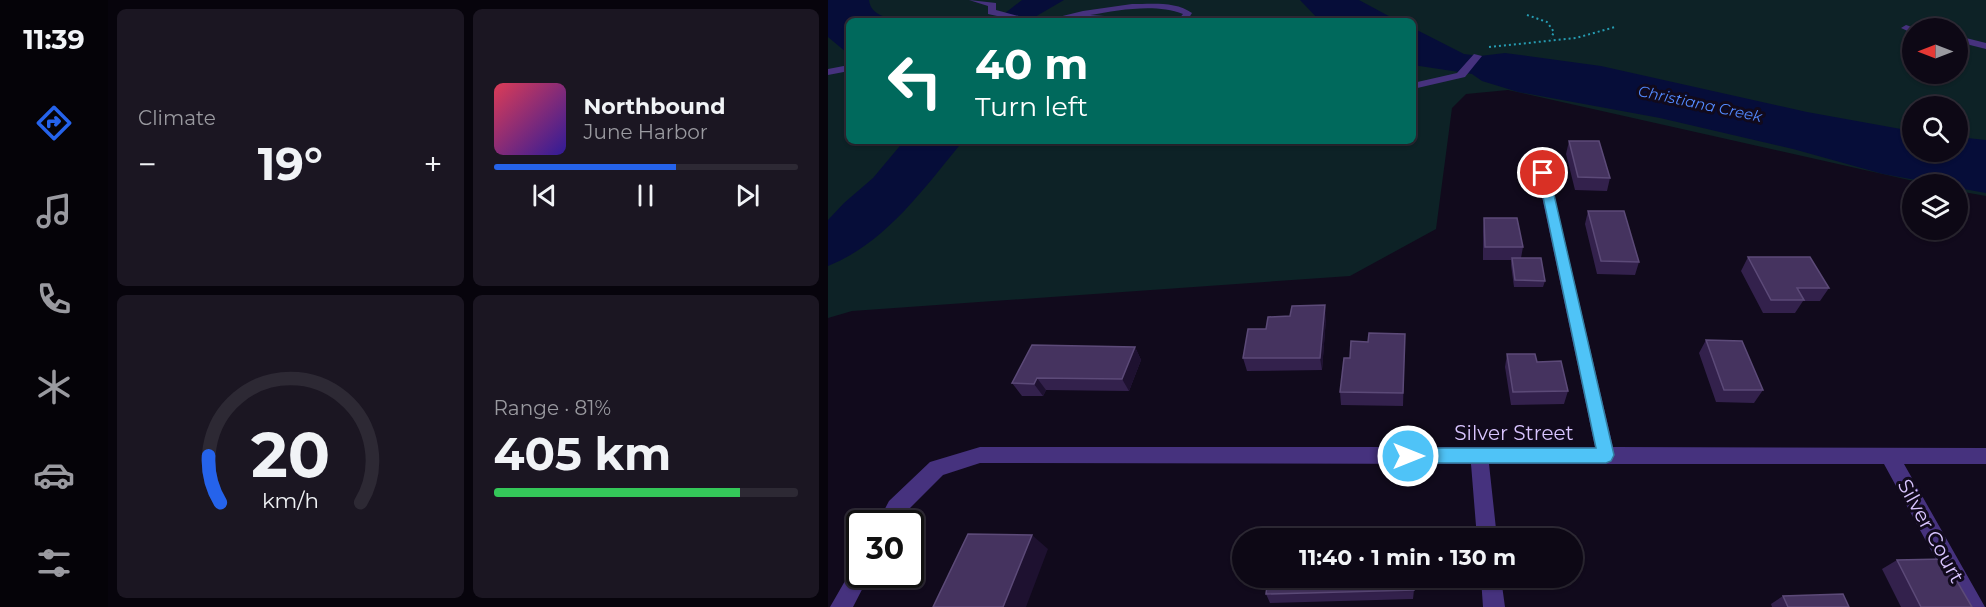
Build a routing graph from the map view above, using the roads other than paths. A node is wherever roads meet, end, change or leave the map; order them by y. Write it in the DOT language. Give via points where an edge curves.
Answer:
graph roads {
  1 [pos="972,0"];
  2 [pos="1072,16"];
  3 [pos="1016,18"];
  4 [pos="1062,18"];
  5 [pos="1097,18"];
  6 [pos="1184,18"];
  7 [pos="1968,42"];
  8 [pos="1986,46"];
  9 [pos="1477,56"];
  10 [pos="846,69"];
  11 [pos="828,72"];
  12 [pos="1416,85"];
  13 [pos="1543,173"];
  14 [pos="1606,455"];
  15 [pos="1889,455"];
  16 [pos="1479,456"];
  17 [pos="1986,456"];
  18 [pos="895,510"];
  19 [pos="1486,528"];
  20 [pos="852,588"];
  21 [pos="1492,588"];
  22 [pos="841,607"];
  23 [pos="1494,607"];
  24 [pos="1974,607"];
  1 -- 3 [label="street" via="993,5 991,12"];
  2 -- 4 [label="street"];
  2 -- 5 [label="street"];
  2 -- 6 [label="street" via="1091,10 1150,5 1183,8 1188,12"];
  7 -- 8 [label="street"];
  9 -- 12 [label="street" via="1461,75"];
  10 -- 11 [label="street"];
  13 -- 14 [label="street"];
  14 -- 15 [label="street, Silver Street"];
  14 -- 16 [label="street, Silver Street"];
  15 -- 17 [label="street, Silver Street"];
  15 -- 24 [label="street, Silver Court"];
  16 -- 18 [label="street, Silver Street" via="980,455 937,468"];
  16 -- 19 [label="street"];
  20 -- 22 [label="street"];
  21 -- 23 [label="street"];
}
